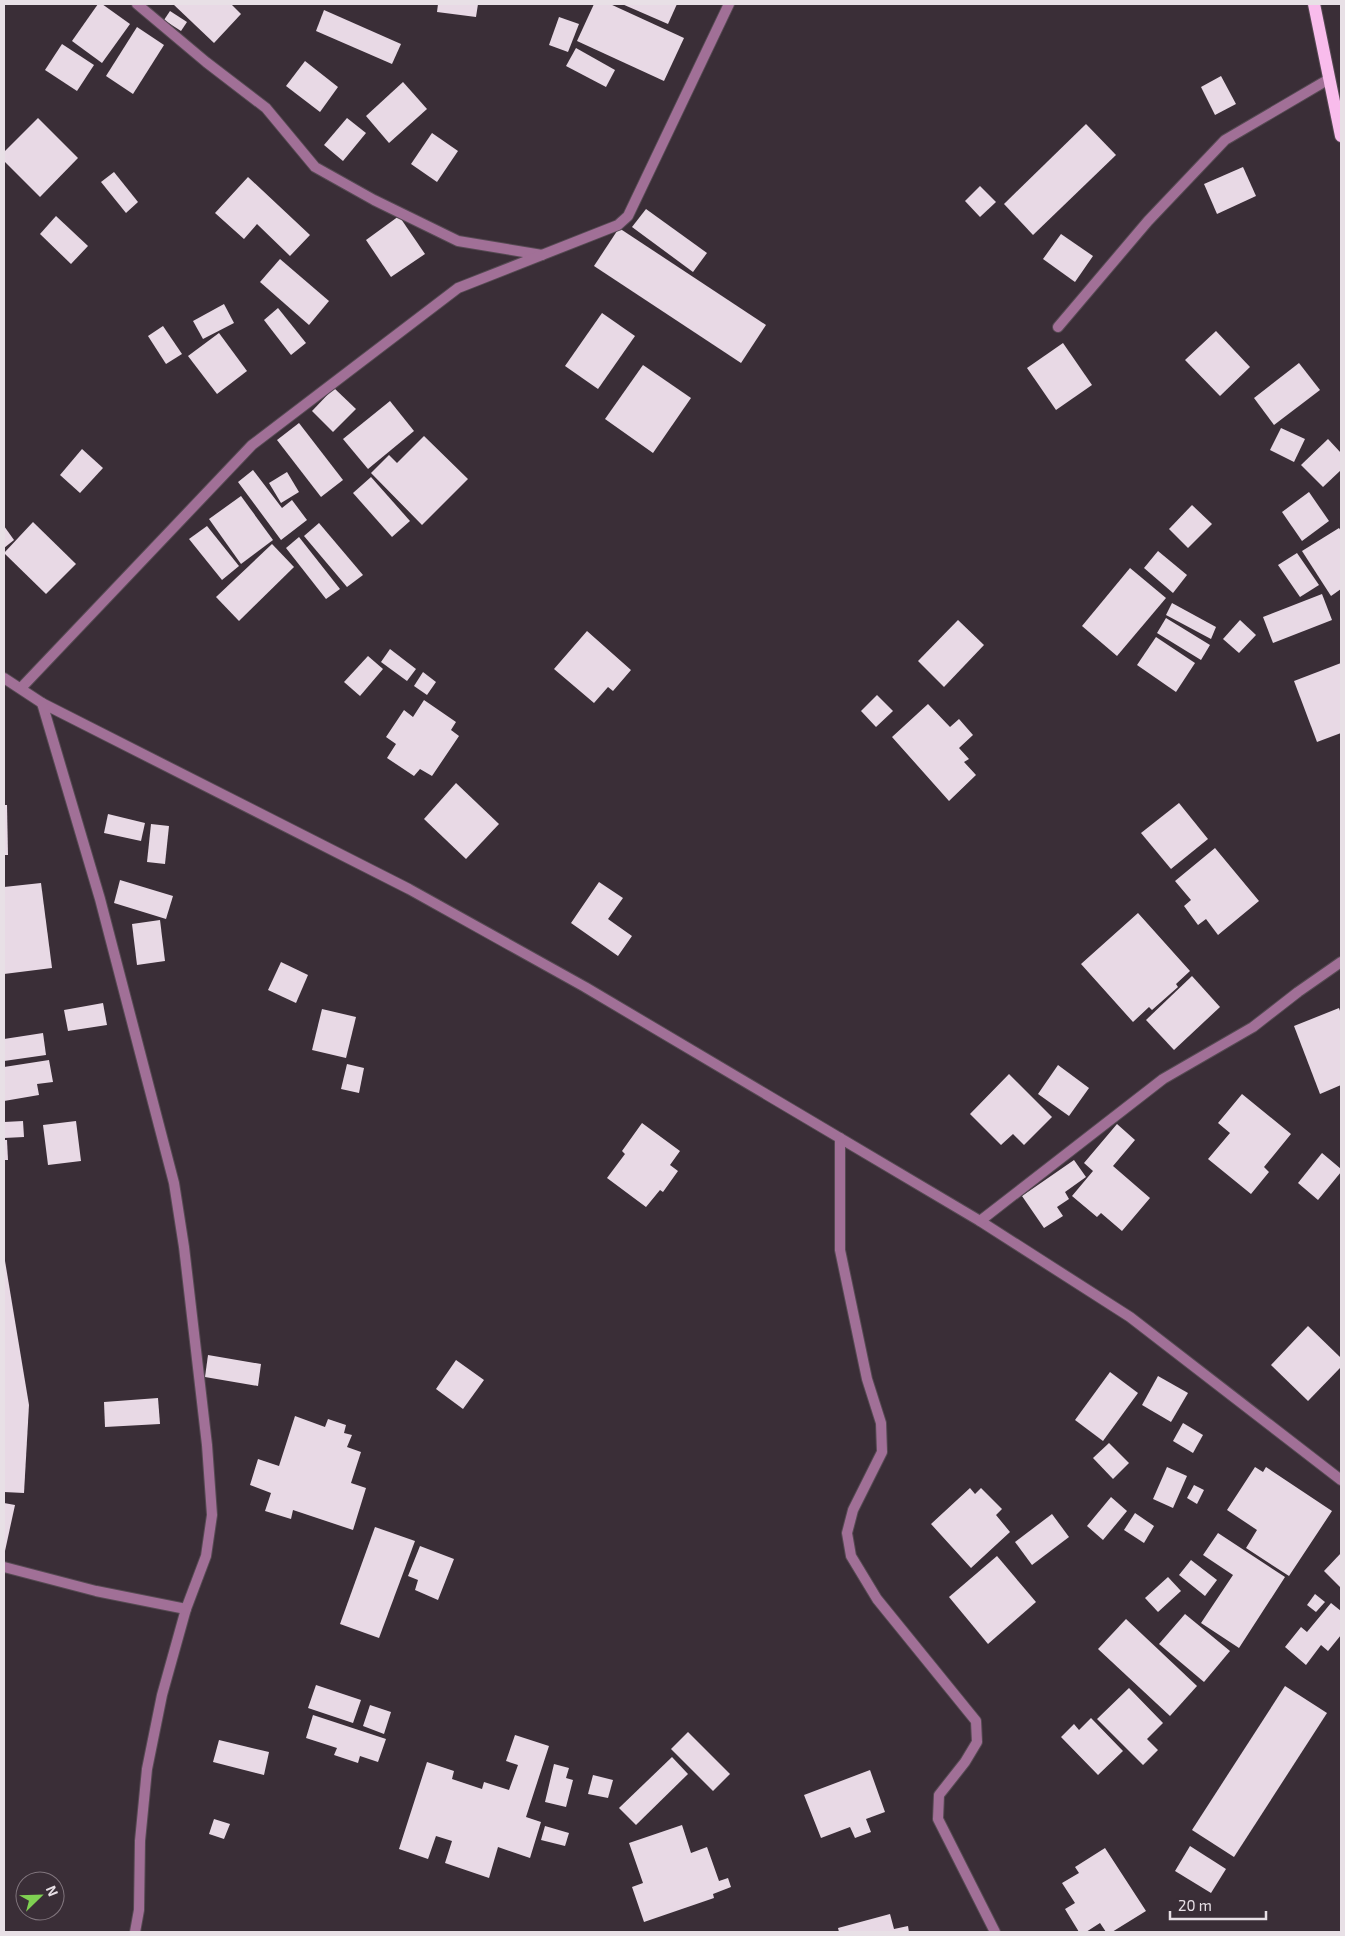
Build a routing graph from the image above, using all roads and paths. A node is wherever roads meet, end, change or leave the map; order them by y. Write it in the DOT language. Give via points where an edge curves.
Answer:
graph roads {
  1 [pos="137,4"];
  2 [pos="729,4"];
  3 [pos="1314,4"];
  4 [pos="1329,79"];
  5 [pos="1341,136"];
  6 [pos="542,255"];
  7 [pos="1058,327"];
  8 [pos="4,678"];
  9 [pos="21,688"];
  10 [pos="42,704"];
  11 [pos="1341,962"];
  12 [pos="840,1138"];
  13 [pos="980,1221"];
  14 [pos="1341,1480"];
  15 [pos="4,1567"];
  16 [pos="186,1610"];
  17 [pos="135,1932"];
  18 [pos="995,1932"];
  1 -- 6 [label="street" via="266,108 315,167 458,241"];
  2 -- 6 [label="street" via="628,216 618,225"];
  3 -- 4 [label="main road"];
  4 -- 5 [label="main road"];
  4 -- 7 [label="street" via="1225,140 1148,221"];
  6 -- 9 [label="street" via="458,288 252,445"];
  8 -- 9 [label="street"];
  9 -- 10 [label="street"];
  10 -- 12 [label="street" via="409,889 585,987"];
  10 -- 16 [label="street" via="100,900 174,1183 207,1445 212,1515 206,1556"];
  11 -- 13 [label="street" via="1253,1027 1163,1078"];
  12 -- 13 [label="street"];
  12 -- 18 [label="street" via="840,1250 867,1379 881,1423 882,1452 853,1510 847,1533 851,1556 877,1599 976,1721 977,1742 939,1795 938,1820"];
  13 -- 14 [label="street" via="1130,1316"];
  15 -- 16 [label="street"];
  16 -- 17 [label="street" via="162,1695 147,1769"];
}
